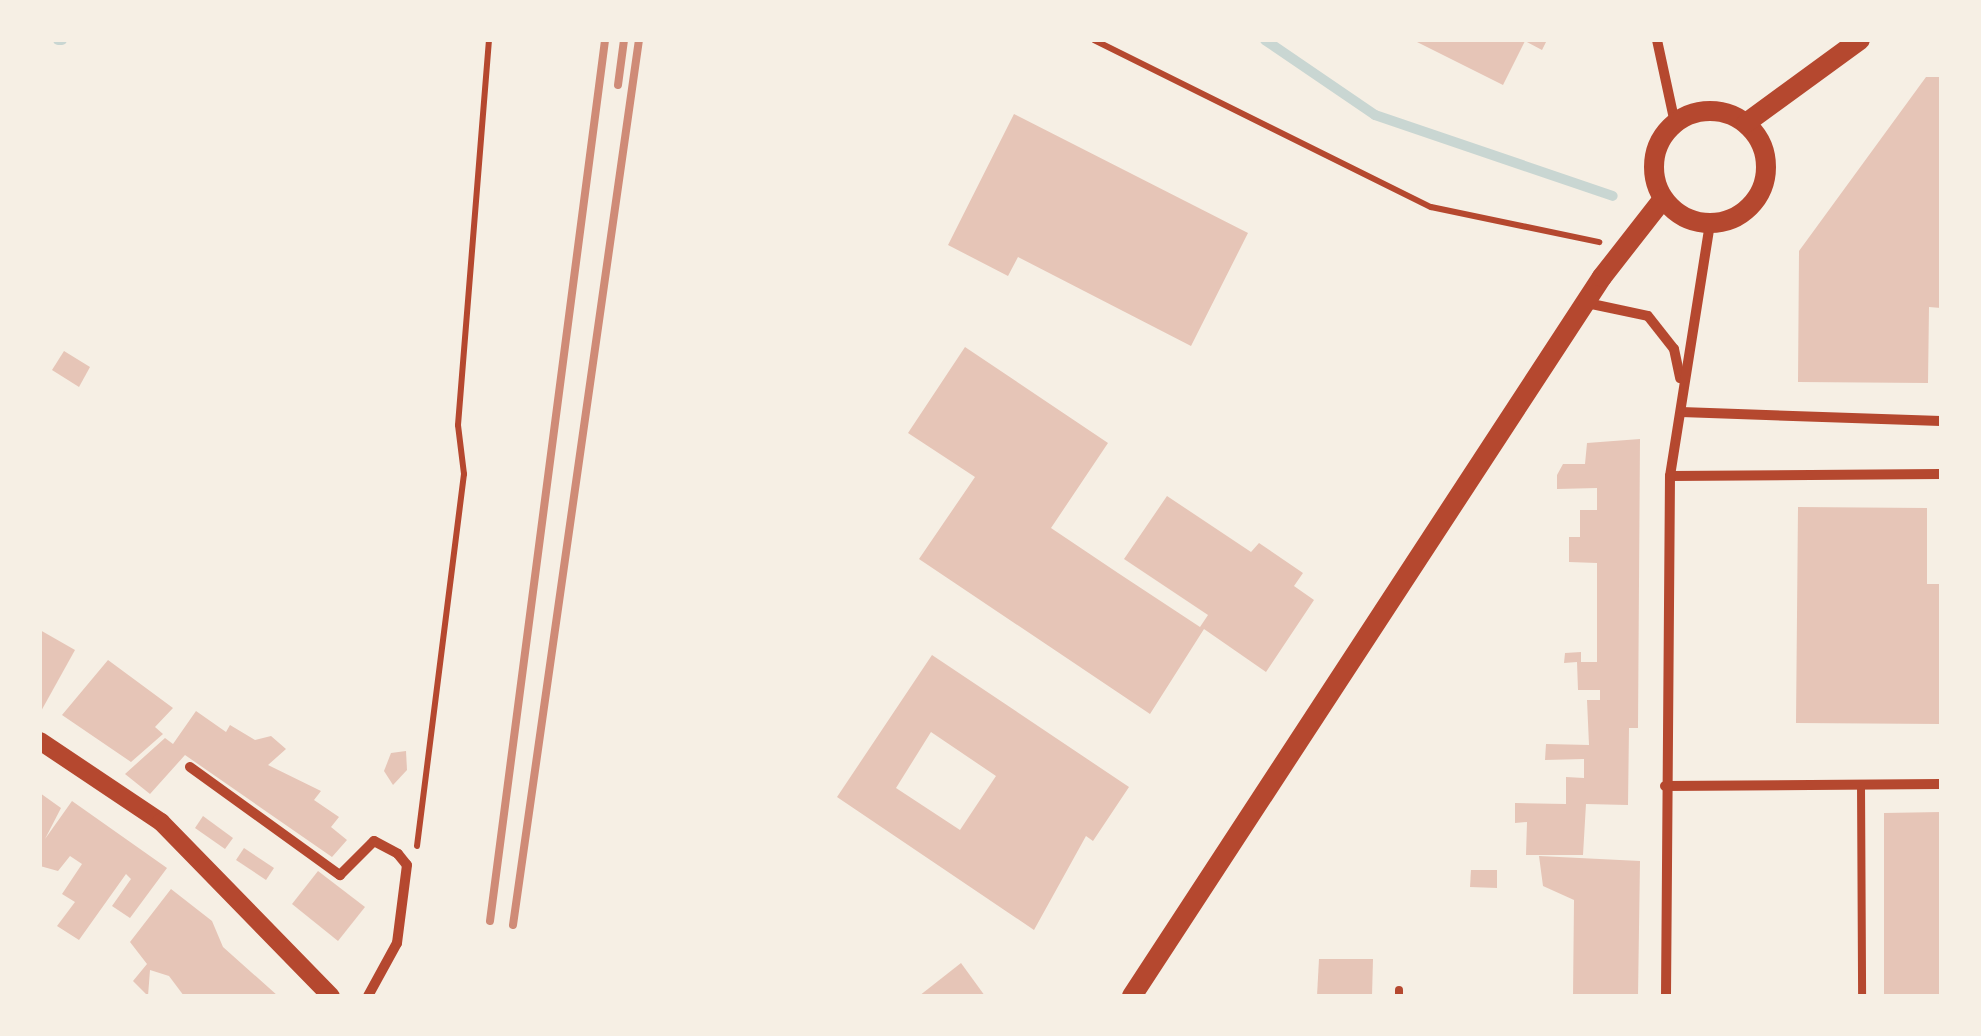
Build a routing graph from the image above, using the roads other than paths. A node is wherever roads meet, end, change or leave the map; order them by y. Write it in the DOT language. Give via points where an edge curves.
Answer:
graph roads {
  1 [pos="1657,40"];
  2 [pos="1860,40"];
  3 [pos="1674,123"];
  4 [pos="1746,123"];
  5 [pos="1663,199"];
  6 [pos="1710,224"];
  7 [pos="1587,303"];
  8 [pos="1682,389"];
  9 [pos="1681,412"];
  10 [pos="1941,422"];
  11 [pos="1941,474"];
  12 [pos="1670,476"];
  13 [pos="40,741"];
  14 [pos="190,767"];
  15 [pos="1862,784"];
  16 [pos="1941,784"];
  17 [pos="1665,786"];
  18 [pos="332,996"];
  19 [pos="368,996"];
  20 [pos="1132,996"];
  21 [pos="1666,996"];
  22 [pos="1862,996"];
  1 -- 3 [label="street"];
  2 -- 4 [label="main road"];
  3 -- 4 [label="main road" via="1710,110"];
  3 -- 5 [label="main road" via="1654,158"];
  4 -- 6 [label="main road" via="1762,146 1762,186 1747,212"];
  5 -- 6 [label="main road"];
  5 -- 7 [label="main road"];
  6 -- 8 [label="street"];
  7 -- 8 [label="street" via="1648,316 1674,349"];
  7 -- 20 [label="main road"];
  8 -- 9 [label="street"];
  9 -- 10 [label="street"];
  9 -- 12 [label="street"];
  11 -- 12 [label="street"];
  12 -- 17 [label="street"];
  13 -- 18 [label="street" via="161,822"];
  14 -- 19 [label="street" via="340,876 374,842 398,854 407,866 397,943"];
  15 -- 16 [label="street"];
  15 -- 17 [label="street"];
  15 -- 22 [label="lane"];
  17 -- 21 [label="street"];
}
